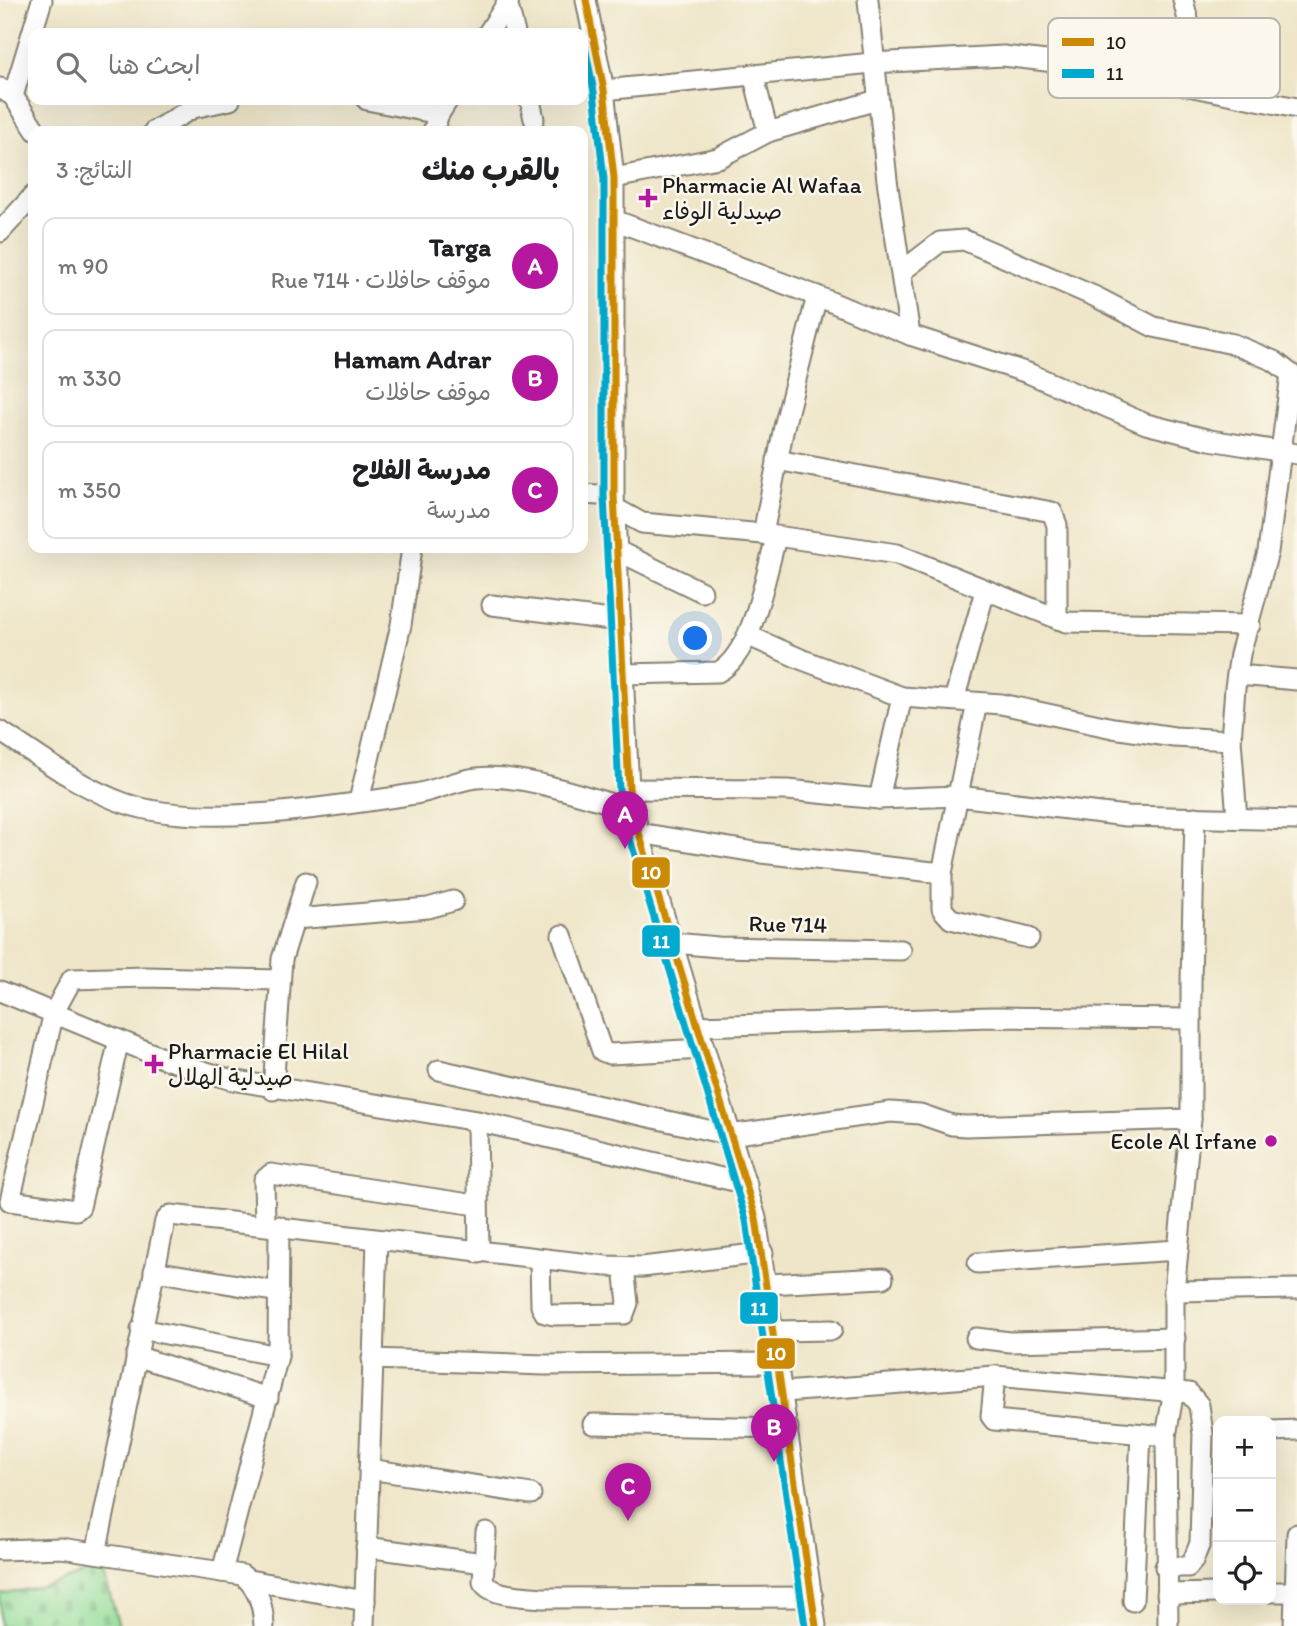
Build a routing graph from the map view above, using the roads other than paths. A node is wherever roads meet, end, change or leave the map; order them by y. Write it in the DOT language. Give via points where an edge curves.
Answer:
graph roads {
  1 [pos="42,0"];
  2 [pos="586,0"];
  3 [pos="868,0"];
  4 [pos="1183,0"];
  5 [pos="508,1"];
  6 [pos="1188,18"];
  7 [pos="31,28"];
  8 [pos="491,28"];
  9 [pos="514,28"];
  10 [pos="28,37"];
  11 [pos="1048,61"];
  12 [pos="873,63"];
  13 [pos="753,74"];
  14 [pos="604,90"];
  15 [pos="7,92"];
  16 [pos="1253,98"];
  17 [pos="877,100"];
  18 [pos="207,105"];
  19 [pos="391,105"];
  20 [pos="1297,108"];
  21 [pos="440,115"];
  22 [pos="32,126"];
  23 [pos="162,126"];
  24 [pos="768,132"];
  25 [pos="614,178"];
  26 [pos="28,201"];
  27 [pos="614,220"];
  28 [pos="1,230"];
  29 [pos="901,272"];
  30 [pos="817,296"];
  31 [pos="910,335"];
  32 [pos="1288,454"];
  33 [pos="777,460"];
  34 [pos="588,495"];
  35 [pos="614,502"];
  36 [pos="769,536"];
  37 [pos="616,550"];
  38 [pos="411,553"];
  39 [pos="985,591"];
  40 [pos="702,592"];
  41 [pos="492,605"];
  42 [pos="1057,619"];
  43 [pos="619,621"];
  44 [pos="1250,625"];
  45 [pos="749,636"];
  46 [pos="622,674"];
  47 [pos="1237,675"];
  48 [pos="1297,680"];
  49 [pos="902,697"];
  50 [pos="954,701"];
  51 [pos="977,703"];
  52 [pos="0,731"];
  53 [pos="1231,740"];
  54 [pos="629,789"];
  55 [pos="958,796"];
  56 [pos="879,799"];
  57 [pos="359,801"];
  58 [pos="633,810"];
  59 [pos="1195,817"];
  60 [pos="1237,818"];
  61 [pos="1297,820"];
  62 [pos="639,833"];
  63 [pos="942,873"];
  64 [pos="306,882"];
  65 [pos="453,901"];
  66 [pos="295,919"];
  67 [pos="562,935"];
  68 [pos="1029,938"];
  69 [pos="674,943"];
  70 [pos="901,950"];
  71 [pos="279,980"];
  72 [pos="1,992"];
  73 [pos="54,1012"];
  74 [pos="1191,1019"];
  75 [pos="698,1026"];
  76 [pos="119,1040"];
  77 [pos="704,1049"];
  78 [pos="439,1070"];
  79 [pos="273,1090"];
  80 [pos="1191,1119"];
  81 [pos="477,1121"];
  82 [pos="730,1136"];
  83 [pos="747,1184"];
  84 [pos="476,1205"];
  85 [pos="272,1225"];
  86 [pos="377,1241"];
  87 [pos="1178,1250"];
  88 [pos="478,1253"];
  89 [pos="763,1253"];
  90 [pos="540,1259"];
  91 [pos="978,1263"];
  92 [pos="624,1267"];
  93 [pos="154,1271"];
  94 [pos="883,1279"];
  95 [pos="768,1284"];
  96 [pos="1297,1289"];
  97 [pos="1174,1291"];
  98 [pos="279,1292"];
  99 [pos="141,1329"];
  100 [pos="832,1330"];
  101 [pos="775,1331"];
  102 [pos="976,1338"];
  103 [pos="1175,1338"];
  104 [pos="136,1356"];
  105 [pos="278,1356"];
  106 [pos="372,1359"];
  107 [pos="779,1363"];
  108 [pos="995,1376"];
  109 [pos="1174,1390"];
  110 [pos="783,1392"];
  111 [pos="268,1398"];
  112 [pos="593,1424"];
  113 [pos="788,1428"];
  114 [pos="1297,1430"];
  115 [pos="1276,1431"];
  116 [pos="1141,1434"];
  117 [pos="1211,1434"];
  118 [pos="1166,1436"];
  119 [pos="369,1469"];
  120 [pos="531,1494"];
  121 [pos="486,1532"];
  122 [pos="1297,1534"];
  123 [pos="366,1547"];
  124 [pos="0,1550"];
  125 [pos="96,1553"];
  126 [pos="483,1563"];
  127 [pos="1165,1567"];
  128 [pos="222,1572"];
  129 [pos="249,1580"];
  130 [pos="1276,1592"];
  131 [pos="1295,1592"];
  132 [pos="1213,1593"];
  133 [pos="1167,1594"];
  134 [pos="813,1597"];
  135 [pos="365,1601"];
  136 [pos="1133,1601"];
  137 [pos="264,1626"];
  138 [pos="364,1626"];
  139 [pos="817,1626"];
  140 [pos="1168,1626"];
  141 [pos="1294,1626"];
  1 -- 7 [label="street"];
  2 -- 14 [label="street"];
  3 -- 12 [label="street"];
  4 -- 6 [label="street"];
  5 -- 8 [label="street"];
  5 -- 9 [label="street"];
  10 -- 15 [label="street"];
  11 -- 12 [label="street" via="1003,56"];
  12 -- 13 [label="street"];
  12 -- 17 [label="street"];
  13 -- 14 [label="street"];
  13 -- 24 [label="street"];
  14 -- 25 [label="street"];
  15 -- 22 [label="street"];
  16 -- 20 [label="street"];
  17 -- 24 [label="street"];
  17 -- 29 [label="street"];
  18 -- 23 [label="street"];
  19 -- 21 [label="street"];
  24 -- 25 [label="street" via="718,158"];
  25 -- 27 [label="street"];
  26 -- 28 [label="street"];
  27 -- 30 [label="street"];
  27 -- 35 [label="street"];
  29 -- 31 [label="street"];
  29 -- 32 [label="street" via="940,242 964,240 1154,327 1233,344 1274,361 1291,374"];
  30 -- 31 [label="street"];
  30 -- 33 [label="street"];
  31 -- 32 [label="street" via="1028,373 1146,424"];
  32 -- 44 [label="street"];
  33 -- 36 [label="street"];
  33 -- 42 [label="street" via="1052,512 1057,525"];
  34 -- 35 [label="street"];
  35 -- 36 [label="street" via="642,523"];
  35 -- 37 [label="street"];
  36 -- 39 [label="street" via="897,554"];
  36 -- 45 [label="street"];
  37 -- 40 [label="street"];
  37 -- 43 [label="street"];
  38 -- 57 [label="street" via="401,625"];
  39 -- 42 [label="street"];
  39 -- 50 [label="street"];
  41 -- 43 [label="street"];
  42 -- 44 [label="street"];
  43 -- 46 [label="street"];
  44 -- 47 [label="street"];
  45 -- 46 [label="street" via="730,666 718,672"];
  45 -- 49 [label="street"];
  46 -- 54 [label="street"];
  47 -- 48 [label="street"];
  47 -- 53 [label="street"];
  49 -- 50 [label="street"];
  49 -- 56 [label="street"];
  50 -- 51 [label="street"];
  51 -- 53 [label="street" via="1174,737"];
  51 -- 55 [label="street"];
  52 -- 57 [label="street" via="76,780 158,812 230,814"];
  53 -- 60 [label="street"];
  54 -- 56 [label="street" via="788,790"];
  54 -- 58 [label="street"];
  55 -- 56 [label="street"];
  55 -- 59 [label="street" via="1073,812"];
  55 -- 63 [label="street"];
  57 -- 58 [label="street" via="490,778 543,786"];
  58 -- 62 [label="street"];
  59 -- 60 [label="street"];
  59 -- 74 [label="street"];
  60 -- 61 [label="street"];
  62 -- 63 [label="street" via="761,853"];
  62 -- 69 [label="street"];
  63 -- 68 [label="street" via="946,917"];
  64 -- 66 [label="street"];
  65 -- 66 [label="street" via="428,908"];
  66 -- 71 [label="street"];
  67 -- 77 [label="street" via="602,1051"];
  69 -- 70 [label="street, Rue 714"];
  69 -- 75 [label="street"];
  71 -- 73 [label="street" via="77,977 68,983"];
  71 -- 79 [label="street"];
  72 -- 73 [label="street"];
  73 -- 76 [label="street"];
  73 -- 76 [label="street" via="10,1202 80,1207"];
  74 -- 75 [label="street" via="991,1017"];
  74 -- 80 [label="street"];
  75 -- 77 [label="street"];
  76 -- 79 [label="street" via="198,1070"];
  77 -- 82 [label="street"];
  78 -- 82 [label="street"];
  79 -- 81 [label="street"];
  80 -- 82 [label="street" via="966,1126 890,1112"];
  80 -- 87 [label="street"];
  81 -- 83 [label="street"];
  81 -- 84 [label="street"];
  82 -- 83 [label="street"];
  83 -- 89 [label="street"];
  84 -- 85 [label="street" via="271,1174 264,1180"];
  84 -- 88 [label="street"];
  85 -- 86 [label="street"];
  85 -- 93 [label="street" via="172,1215 165,1221"];
  85 -- 98 [label="street"];
  86 -- 88 [label="street"];
  86 -- 106 [label="street"];
  87 -- 91 [label="street"];
  87 -- 97 [label="street"];
  88 -- 90 [label="street"];
  89 -- 92 [label="street"];
  89 -- 95 [label="street"];
  90 -- 92 [label="street"];
  90 -- 92 [label="street" via="541,1306 554,1315 624,1314 628,1303"];
  93 -- 98 [label="street"];
  93 -- 99 [label="street"];
  94 -- 95 [label="street"];
  95 -- 101 [label="street"];
  96 -- 97 [label="street"];
  97 -- 103 [label="street"];
  98 -- 105 [label="street"];
  99 -- 104 [label="street"];
  99 -- 105 [label="street"];
  100 -- 101 [label="street"];
  101 -- 107 [label="street"];
  102 -- 103 [label="street" via="1010,1342"];
  103 -- 109 [label="street"];
  104 -- 111 [label="street"];
  104 -- 125 [label="street"];
  105 -- 111 [label="street"];
  106 -- 107 [label="street" via="545,1365"];
  106 -- 119 [label="street"];
  107 -- 110 [label="street"];
  108 -- 109 [label="street"];
  108 -- 110 [label="street"];
  108 -- 116 [label="street" via="994,1420"];
  109 -- 117 [label="street" via="1189,1393"];
  109 -- 118 [label="street"];
  110 -- 113 [label="street"];
  111 -- 128 [label="street"];
  112 -- 113 [label="street"];
  113 -- 134 [label="street"];
  114 -- 115 [label="street"];
  116 -- 118 [label="street"];
  116 -- 136 [label="street"];
  117 -- 127 [label="street" via="1197,1554 1188,1567"];
  118 -- 127 [label="street"];
  119 -- 120 [label="street"];
  119 -- 123 [label="street"];
  121 -- 126 [label="street"];
  122 -- 131 [label="street"];
  123 -- 126 [label="street"];
  123 -- 135 [label="street"];
  124 -- 125 [label="street" via="61,1548"];
  125 -- 128 [label="street"];
  126 -- 134 [label="street" via="487,1588 542,1598"];
  127 -- 133 [label="street"];
  128 -- 129 [label="street"];
  129 -- 135 [label="street"];
  129 -- 137 [label="street" via="259,1597"];
  130 -- 131 [label="street"];
  131 -- 141 [label="street"];
  132 -- 133 [label="street"];
  133 -- 140 [label="street"];
  134 -- 139 [label="street"];
  135 -- 138 [label="street"];
}
